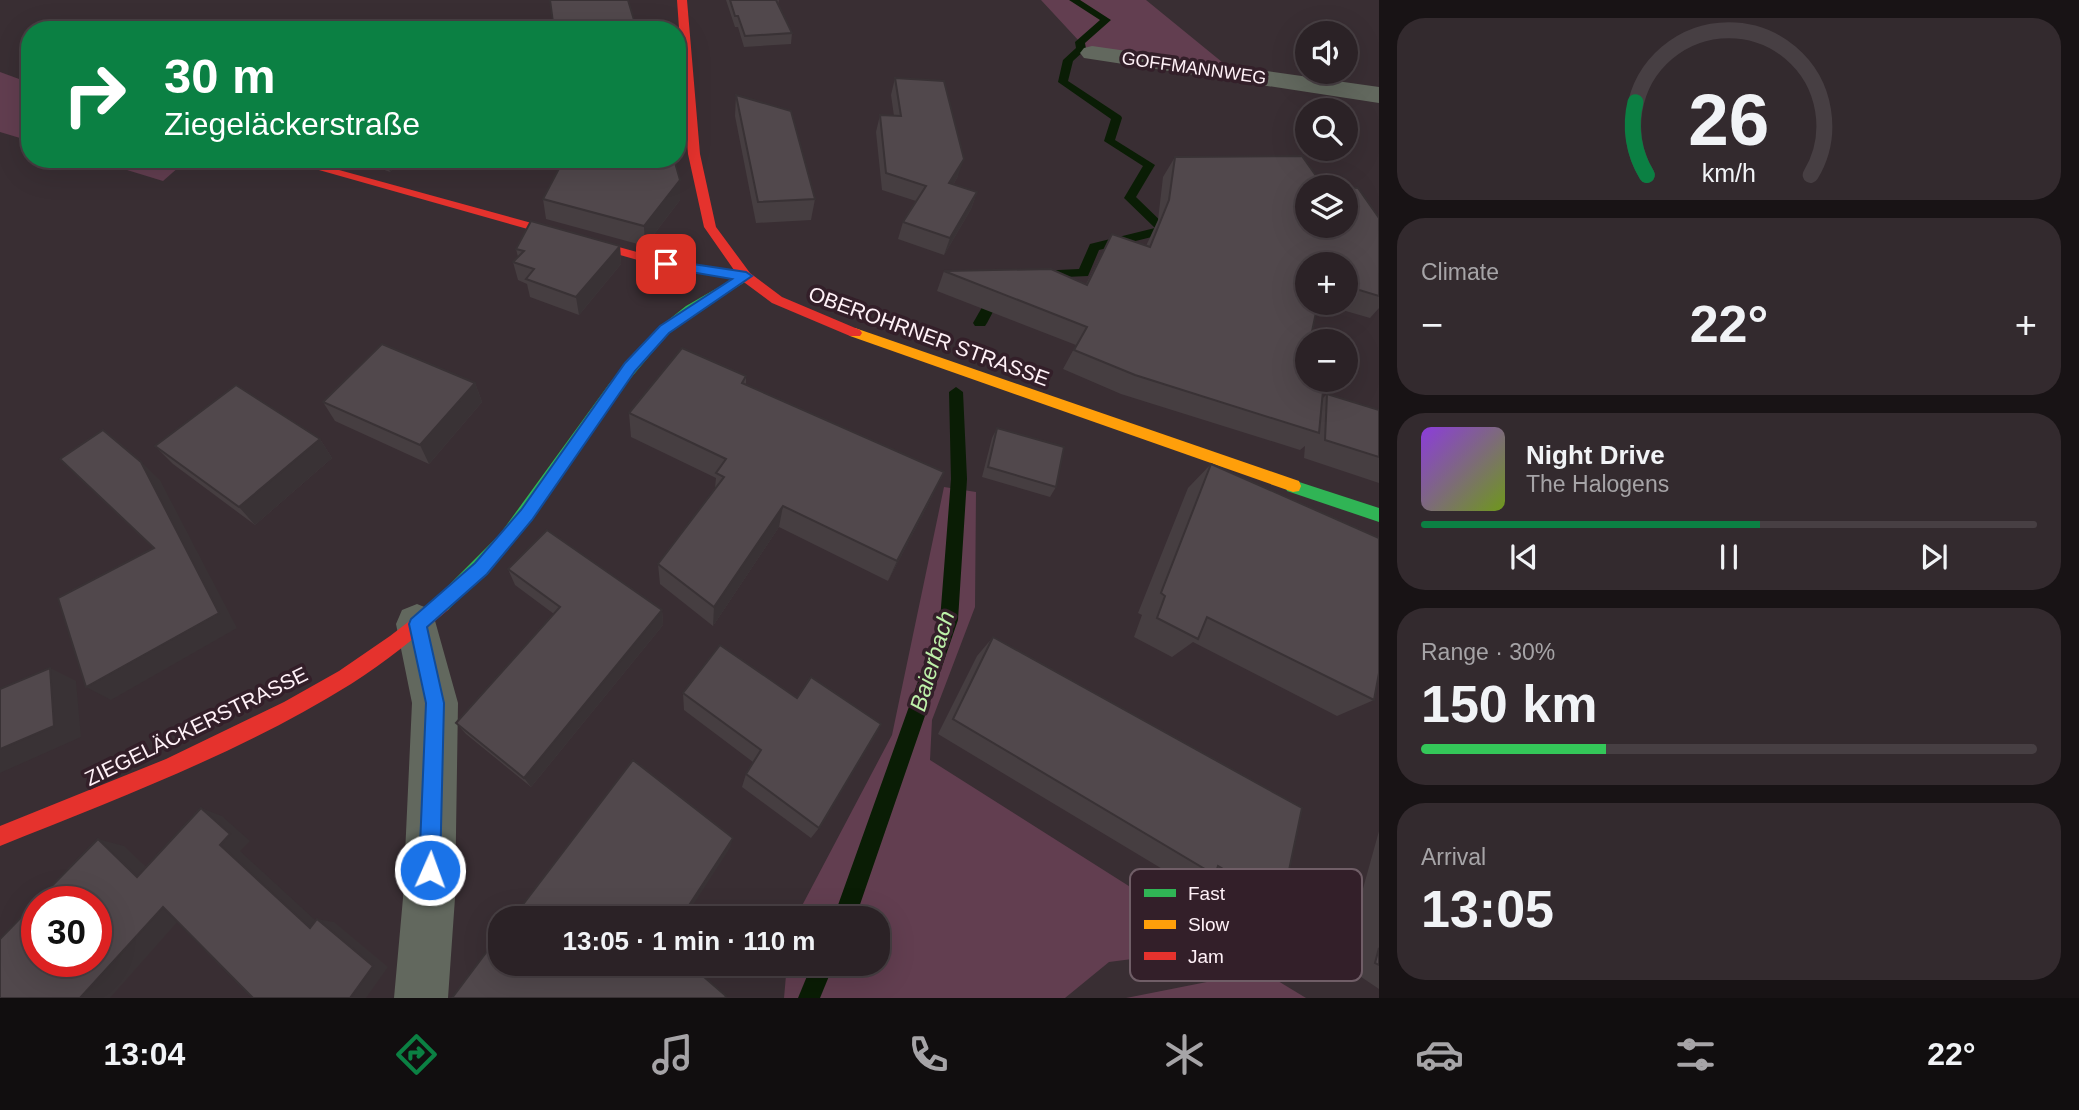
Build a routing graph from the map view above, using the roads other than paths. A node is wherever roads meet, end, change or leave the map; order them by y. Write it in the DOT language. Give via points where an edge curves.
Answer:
graph roads {
  1 [pos="682,0"];
  2 [pos="684,21"];
  3 [pos="686,51"];
  4 [pos="1091,53"];
  5 [pos="1379,95"];
  6 [pos="318,168"];
  7 [pos="746,276"];
  8 [pos="1379,515"];
  9 [pos="417,624"];
  10 [pos="0,836"];
  11 [pos="421,998"];
  1 -- 2 [label="street, OBEROHRNER STRASSE"];
  3 -- 7 [label="street, OBEROHRNER STRASSE" via="694,154 710,227"];
  4 -- 5 [label="street, GOFFMANNWEG"];
  6 -- 7 [label="street" via="666,264"];
  7 -- 8 [label="street, OBEROHRNER STRASSE" via="806,315"];
  7 -- 9 [label="street, ZIEGELÄCKERSTRASSE" via="664,330 630,367 527,515 481,568"];
  9 -- 10 [label="street, ZIEGELÄCKERSTRASSE" via="320,691 229,738"];
  9 -- 11 [label="street" via="435,703"];
}
